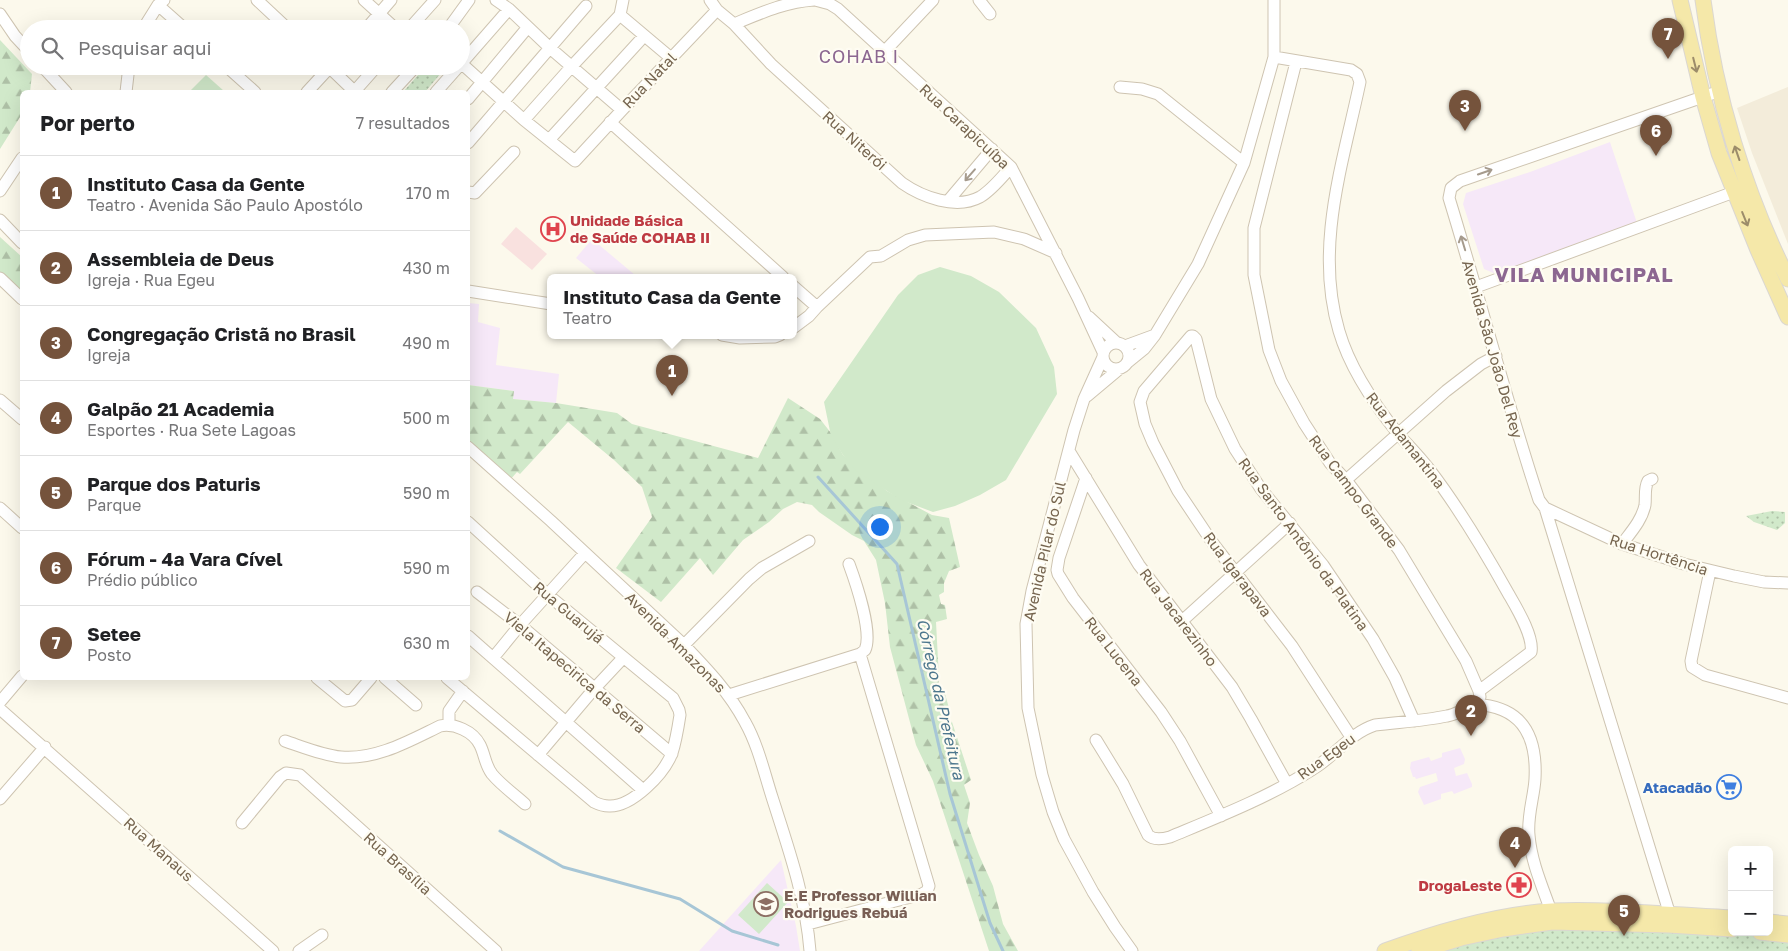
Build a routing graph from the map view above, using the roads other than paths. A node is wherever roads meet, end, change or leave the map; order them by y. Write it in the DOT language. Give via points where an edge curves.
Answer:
graph roads {
  1 [pos="257,0"];
  2 [pos="364,0"];
  3 [pos="391,0"];
  4 [pos="435,0"];
  5 [pos="469,0"];
  6 [pos="496,0"];
  7 [pos="623,0"];
  8 [pos="815,0"];
  9 [pos="933,0"];
  10 [pos="979,0"];
  11 [pos="1274,0"];
  12 [pos="1680,0"];
  13 [pos="1703,0"];
  14 [pos="161,2"];
  15 [pos="714,5"];
  16 [pos="586,6"];
  17 [pos="509,10"];
  18 [pos="0,14"];
  19 [pos="990,14"];
  20 [pos="379,15"];
  21 [pos="620,15"];
  22 [pos="149,20"];
  23 [pos="177,20"];
  24 [pos="278,20"];
  25 [pos="374,20"];
  26 [pos="385,20"];
  27 [pos="417,20"];
  28 [pos="455,20"];
  29 [pos="734,24"];
  30 [pos="528,27"];
  31 [pos="644,36"];
  32 [pos="20,41"];
  33 [pos="550,48"];
  34 [pos="884,52"];
  35 [pos="470,54"];
  36 [pos="1274,57"];
  37 [pos="671,58"];
  38 [pos="1296,62"];
  39 [pos="572,66"];
  40 [pos="470,71"];
  41 [pos="50,75"];
  42 [pos="128,75"];
  43 [pos="236,75"];
  44 [pos="322,75"];
  45 [pos="337,75"];
  46 [pos="369,75"];
  47 [pos="408,75"];
  48 [pos="451,75"];
  49 [pos="54,80"];
  50 [pos="483,82"];
  51 [pos="596,87"];
  52 [pos="1120,87"];
  53 [pos="52,90"];
  54 [pos="64,90"];
  55 [pos="126,90"];
  56 [pos="253,90"];
  57 [pos="309,90"];
  58 [pos="353,90"];
  59 [pos="357,90"];
  60 [pos="394,90"];
  61 [pos="438,90"];
  62 [pos="1720,91"];
  63 [pos="470,97"];
  64 [pos="1703,97"];
  65 [pos="504,102"];
  66 [pos="622,110"];
  67 [pos="524,120"];
  68 [pos="610,122"];
  69 [pos="549,140"];
  70 [pos="470,141"];
  71 [pos="992,149"];
  72 [pos="514,152"];
  73 [pos="20,161"];
  74 [pos="1244,163"];
  75 [pos="1011,167"];
  76 [pos="0,191"];
  77 [pos="1734,192"];
  78 [pos="470,193"];
  79 [pos="948,201"];
  80 [pos="0,220"];
  81 [pos="20,241"];
  82 [pos="1056,253"];
  83 [pos="780,274"];
  84 [pos="0,278"];
  85 [pos="1788,280"];
  86 [pos="1476,287"];
  87 [pos="797,290"];
  88 [pos="470,291"];
  89 [pos="20,297"];
  90 [pos="547,303"];
  91 [pos="817,307"];
  92 [pos="1086,314"];
  93 [pos="1788,317"];
  94 [pos="797,325"];
  95 [pos="1155,335"];
  96 [pos="1193,336"];
  97 [pos="1121,344"];
  98 [pos="1103,354"];
  99 [pos="1496,356"];
  100 [pos="1128,362"];
  101 [pos="1118,370"];
  102 [pos="1084,399"];
  103 [pos="0,400"];
  104 [pos="20,412"];
  105 [pos="1398,433"];
  106 [pos="470,449"];
  107 [pos="1069,451"];
  108 [pos="1086,478"];
  109 [pos="1652,479"];
  110 [pos="1346,480"];
  111 [pos="1542,504"];
  112 [pos="0,508"];
  113 [pos="1290,523"];
  114 [pos="470,524"];
  115 [pos="20,526"];
  116 [pos="809,541"];
  117 [pos="1622,544"];
  118 [pos="585,554"];
  119 [pos="849,564"];
  120 [pos="1235,572"];
  121 [pos="1710,572"];
  122 [pos="1788,583"];
  123 [pos="478,592"];
  124 [pos="548,595"];
  125 [pos="1182,621"];
  126 [pos="520,625"];
  127 [pos="470,638"];
  128 [pos="684,645"];
  129 [pos="860,654"];
  130 [pos="493,658"];
  131 [pos="623,658"];
  132 [pos="20,678"];
  133 [pos="319,680"];
  134 [pos="369,680"];
  135 [pos="387,680"];
  136 [pos="450,680"];
  137 [pos="594,688"];
  138 [pos="461,689"];
  139 [pos="1479,691"];
  140 [pos="729,695"];
  141 [pos="1788,698"];
  142 [pos="0,702"];
  143 [pos="416,705"];
  144 [pos="1481,705"];
  145 [pos="0,709"];
  146 [pos="566,721"];
  147 [pos="1414,721"];
  148 [pos="444,725"];
  149 [pos="1351,737"];
  150 [pos="1096,740"];
  151 [pos="285,741"];
  152 [pos="45,747"];
  153 [pos="672,754"];
  154 [pos="538,755"];
  155 [pos="1287,784"];
  156 [pos="643,790"];
  157 [pos="0,799"];
  158 [pos="525,804"];
  159 [pos="1221,816"];
  160 [pos="242,823"];
  161 [pos="1551,911"];
  162 [pos="1670,915"];
  163 [pos="1728,918"];
  164 [pos="1773,922"];
  165 [pos="808,924"];
  166 [pos="1788,924"];
  167 [pos="1728,929"];
  168 [pos="1773,933"];
  169 [pos="322,935"];
  170 [pos="1788,935"];
  171 [pos="273,951"];
  172 [pos="299,951"];
  173 [pos="496,951"];
  174 [pos="810,951"];
  175 [pos="1132,951"];
  176 [pos="1385,951"];
  177 [pos="1419,951"];
  1 -- 24 [label="street"];
  2 -- 20 [label="street"];
  3 -- 20 [label="street"];
  4 -- 27 [label="street"];
  5 -- 28 [label="street"];
  6 -- 17 [label="street"];
  7 -- 21 [label="street"];
  8 -- 29 [label="street, Rua Carapicuíba" via="775,7"];
  8 -- 34 [label="street, Rua Carapicuíba" via="838,9"];
  9 -- 34 [label="street"];
  10 -- 19 [label="street"];
  11 -- 36 [label="street"];
  12 -- 64 [label="main road, one-way"];
  13 -- 62 [label="main road" via="1709,46"];
  14 -- 22 [label="street"];
  14 -- 23 [label="street"];
  15 -- 29 [label="street, Rua Niterói"];
  15 -- 37 [label="street, Rua Natal"];
  16 -- 33 [label="street"];
  17 -- 30 [label="street"];
  17 -- 35 [label="street"];
  18 -- 32 [label="street"];
  20 -- 25 [label="street"];
  20 -- 26 [label="street"];
  21 -- 31 [label="street"];
  21 -- 39 [label="street"];
  29 -- 79 [label="street, Rua Niterói" via="771,64 902,182 925,196"];
  30 -- 33 [label="street"];
  30 -- 50 [label="street"];
  31 -- 37 [label="street"];
  31 -- 51 [label="street"];
  33 -- 39 [label="street"];
  33 -- 65 [label="street"];
  34 -- 71 [label="street, Rua Carapicuíba"];
  36 -- 38 [label="street"];
  36 -- 74 [label="street"];
  37 -- 66 [label="street, Rua Natal"];
  38 -- 105 [label="street, Rua Adamantina" via="1351,70 1360,82 1329,233 1331,296 1348,356 1380,410"];
  38 -- 110 [label="street, Rua Campo Grande" via="1254,228 1254,275 1269,350 1281,381 1330,463"];
  39 -- 51 [label="street"];
  39 -- 67 [label="street"];
  40 -- 50 [label="street"];
  41 -- 49 [label="street"];
  42 -- 55 [label="street"];
  43 -- 56 [label="street"];
  44 -- 57 [label="street"];
  45 -- 58 [label="street"];
  46 -- 59 [label="street"];
  47 -- 60 [label="street"];
  48 -- 61 [label="street"];
  49 -- 53 [label="street"];
  49 -- 54 [label="street"];
  50 -- 63 [label="street"];
  50 -- 65 [label="street"];
  51 -- 66 [label="street"];
  51 -- 69 [label="street"];
  52 -- 74 [label="street" via="1158,94"];
  62 -- 64 [label="street"];
  85 -- 62 [label="main road, one-way" via="1771,246 1735,148"];
  64 -- 77 [label="main road"];
  86 -- 64 [label="street, Avenida São João Del Rey, one-way" via="1449,198 1451,188 1460,181"];
  65 -- 67 [label="street"];
  65 -- 70 [label="street"];
  66 -- 68 [label="street, Rua Natal"];
  67 -- 69 [label="street"];
  68 -- 69 [label="street, Rua Natal" via="575,161"];
  68 -- 83 [label="street"];
  71 -- 75 [label="street, Rua Carapicuíba"];
  71 -- 79 [label="street, one-way"];
  72 -- 78 [label="street" via="475,193"];
  73 -- 76 [label="street"];
  74 -- 95 [label="street" via="1198,264"];
  75 -- 79 [label="street, Rua Niterói" via="981,196 967,201"];
  75 -- 82 [label="street, Rua Carapicuíba"];
  77 -- 86 [label="street"];
  77 -- 93 [label="main road, one-way"];
  80 -- 81 [label="street"];
  82 -- 91 [label="street" via="1024,239 994,232 925,235 908,240 881,256 870,257"];
  82 -- 92 [label="street, Rua Carapicuíba"];
  84 -- 89 [label="street"];
  86 -- 99 [label="street, Avenida São João Del Rey"];
  87 -- 91 [label="street"];
  88 -- 90 [label="street"];
  91 -- 94 [label="street"];
  92 -- 97 [label="street, Rua Carapicuíba"];
  92 -- 98 [label="street, Rua Carapicuíba"];
  95 -- 97 [label="street"];
  95 -- 100 [label="street"];
  96 -- 113 [label="street, Rua Santo Antônio da Platina" via="1212,398 1235,449 1261,489"];
  96 -- 120 [label="street, Rua Igarapava" via="1149,385 1140,402 1153,443 1178,491"];
  97 -- 98 [label="street" via="1108,345"];
  97 -- 100 [label="street" via="1129,353"];
  98 -- 101 [label="street" via="1106,365"];
  98 -- 102 [label="street, Avenida Pilar do Sul"];
  99 -- 105 [label="street" via="1467,374"];
  99 -- 111 [label="street, Avenida São João Del Rey" via="1515,426"];
  100 -- 101 [label="street"];
  101 -- 102 [label="street"];
  102 -- 107 [label="street, Avenida Pilar do Sul"];
  103 -- 104 [label="street"];
  105 -- 110 [label="street"];
  105 -- 139 [label="street, Rua Adamantina" via="1433,475 1484,549 1516,606 1530,639 1531,652"];
  106 -- 118 [label="street, Avenida Amazonas"];
  107 -- 108 [label="street, Rua Jacarezinho"];
  107 -- 175 [label="street, Avenida Pilar do Sul" via="1044,540 1026,624 1028,708 1042,775 1064,839 1093,892"];
  108 -- 125 [label="street, Rua Jacarezinho" via="1140,564"];
  108 -- 159 [label="street, Rua Lucena" via="1058,562 1058,574 1161,712"];
  109 -- 117 [label="street" via="1646,485 1643,512"];
  110 -- 139 [label="street, Rua Campo Grande" via="1399,550 1466,661"];
  111 -- 117 [label="street, Rua Hortência"];
  111 -- 162 [label="street, Avenida São João Del Rey"];
  112 -- 115 [label="street"];
  113 -- 120 [label="street"];
  113 -- 147 [label="street, Rua Santo Antônio da Platina" via="1373,639"];
  114 -- 124 [label="street, Rua Guarujá"];
  116 -- 128 [label="street" via="762,568"];
  117 -- 121 [label="street, Rua Hortência"];
  118 -- 124 [label="street"];
  118 -- 128 [label="street, Avenida Amazonas"];
  119 -- 129 [label="street" via="868,637 865,650"];
  120 -- 125 [label="street"];
  120 -- 149 [label="street, Rua Igarapava" via="1292,646"];
  121 -- 122 [label="street, Rua Hortência"];
  121 -- 141 [label="street" via="1692,667 1704,675"];
  123 -- 126 [label="street, Viela Itapecirica da Serra"];
  124 -- 126 [label="street"];
  124 -- 131 [label="street, Rua Guarujá"];
  125 -- 155 [label="street, Rua Jacarezinho" via="1232,687"];
  126 -- 130 [label="street"];
  126 -- 137 [label="street, Viela Itapecirica da Serra"];
  127 -- 130 [label="street"];
  128 -- 140 [label="street, Avenida Amazonas"];
  129 -- 140 [label="street"];
  129 -- 165 [label="street" via="929,886 922,894"];
  130 -- 146 [label="street"];
  131 -- 137 [label="street"];
  131 -- 153 [label="street, Rua Guarujá" via="673,698 680,710"];
  132 -- 142 [label="street"];
  133 -- 134 [label="street" via="345,701 352,700"];
  135 -- 143 [label="street"];
  136 -- 138 [label="street"];
  137 -- 146 [label="street"];
  137 -- 153 [label="street, Viela Itapecirica da Serra"];
  138 -- 148 [label="street"];
  138 -- 154 [label="street"];
  139 -- 144 [label="street, Rua Campo Grande"];
  140 -- 165 [label="street, Avenida Amazonas" via="756,744 795,868"];
  144 -- 147 [label="street, Rua Egeu" via="1448,716"];
  144 -- 161 [label="street" via="1507,712 1520,721 1530,736 1535,779 1528,832 1530,851"];
  145 -- 152 [label="street, Rua Manaus"];
  146 -- 154 [label="street"];
  146 -- 156 [label="street"];
  147 -- 149 [label="street, Rua Egeu" via="1375,725"];
  148 -- 151 [label="street" via="380,753 355,757 333,755"];
  148 -- 158 [label="street" via="471,735 479,743 493,776"];
  149 -- 155 [label="street, Rua Egeu" via="1314,769"];
  150 -- 159 [label="street, Rua Egeu" via="1150,837 1170,837"];
  152 -- 157 [label="street"];
  152 -- 171 [label="street, Rua Manaus"];
  153 -- 156 [label="street"];
  154 -- 156 [label="street" via="594,802 615,806"];
  155 -- 159 [label="street, Rua Egeu"];
  160 -- 173 [label="street, Rua Brasília" via="280,777 286,773 300,775"];
  161 -- 162 [label="main road"];
  161 -- 176 [label="main road" via="1458,927"];
  162 -- 163 [label="main road"];
  164 -- 166 [label="main road"];
  165 -- 174 [label="street, Avenida Amazonas"];
  167 -- 177 [label="main road" via="1552,922 1470,936"];
  168 -- 170 [label="main road"];
  169 -- 172 [label="street"];
}
